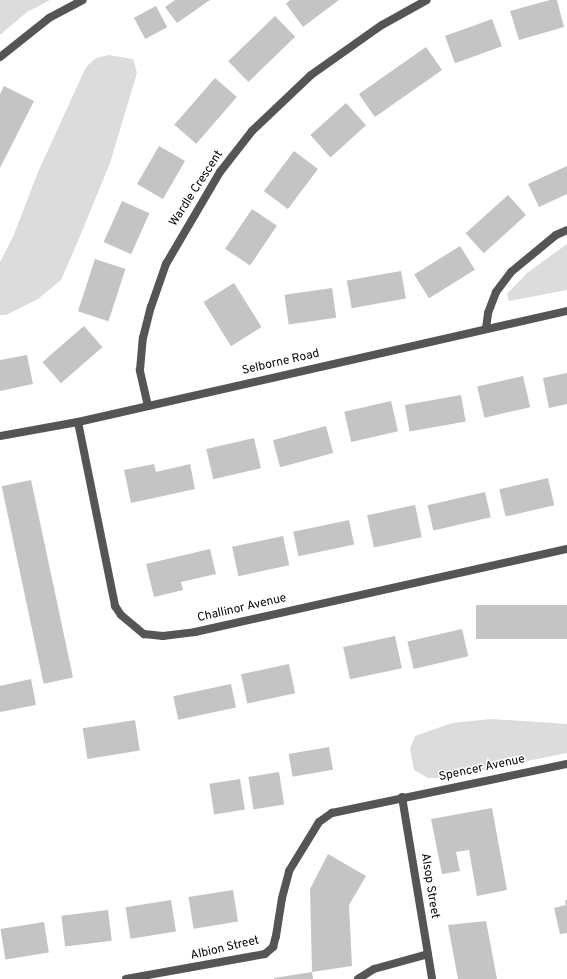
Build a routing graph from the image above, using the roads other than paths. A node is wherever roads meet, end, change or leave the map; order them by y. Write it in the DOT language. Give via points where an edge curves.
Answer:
graph roads {
  1 [pos="83,0"];
  2 [pos="426,0"];
  3 [pos="0,57"];
  4 [pos="567,230"];
  5 [pos="567,311"];
  6 [pos="486,328"];
  7 [pos="148,406"];
  8 [pos="78,422"];
  9 [pos="0,436"];
  10 [pos="567,549"];
  11 [pos="567,764"];
  12 [pos="402,797"];
  13 [pos="428,954"];
  14 [pos="159,977"];
  15 [pos="126,979"];
  16 [pos="358,979"];
  17 [pos="432,979"];
  1 -- 3 [label="street" via="49,18"];
  2 -- 7 [label="street, Wardle Crescent" via="382,25 312,75 252,131 220,172 166,264 151,307 143,338 140,370"];
  4 -- 6 [label="street" via="556,235 511,272 496,292 488,313"];
  5 -- 6 [label="street, Selborne Road"];
  6 -- 7 [label="street, Selborne Road"];
  7 -- 8 [label="street, Selborne Road"];
  8 -- 9 [label="street, Selborne Road"];
  8 -- 10 [label="street, Challinor Avenue" via="115,606 121,615 144,634 163,636 195,632"];
  11 -- 12 [label="street, Spencer Avenue"];
  12 -- 13 [label="street, Alsop Street"];
  12 -- 14 [label="street, Albion Street" via="348,808 332,813 320,822 290,871 273,947 265,954"];
  13 -- 16 [label="street" via="374,970"];
  13 -- 17 [label="street, Alsop Street"];
  14 -- 15 [label="street, Albion Street"];
}
